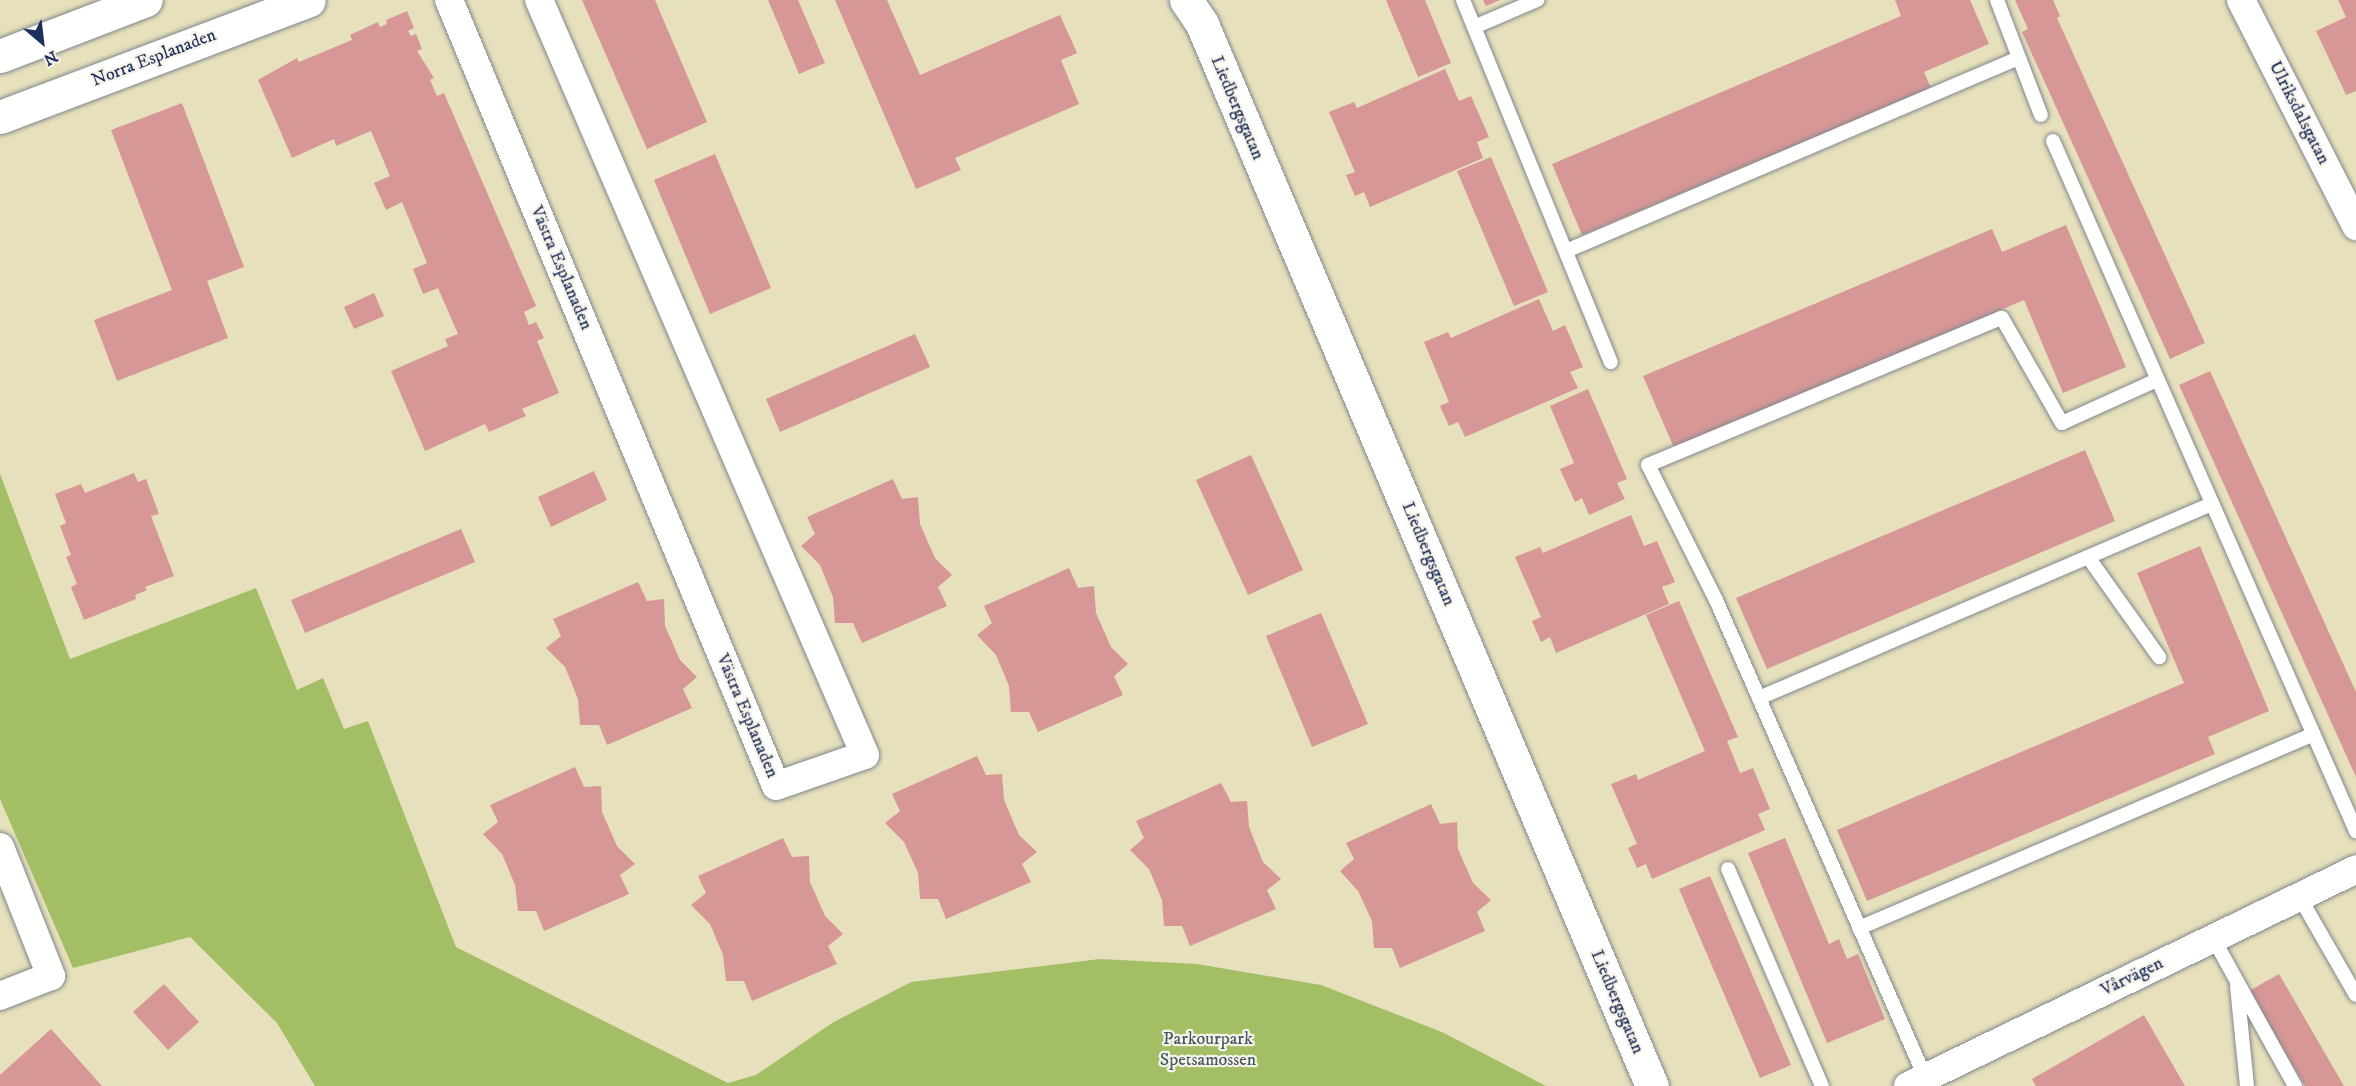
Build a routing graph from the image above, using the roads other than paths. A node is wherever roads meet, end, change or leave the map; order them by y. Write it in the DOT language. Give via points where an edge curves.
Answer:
graph roads {
  1 [pos="146,0"];
  2 [pos="309,0"];
  3 [pos="449,0"];
  4 [pos="539,0"];
  5 [pos="1463,0"];
  6 [pos="1537,0"];
  7 [pos="1997,0"];
  8 [pos="2241,0"];
  9 [pos="1197,8"];
  10 [pos="1474,27"];
  11 [pos="0,56"];
  12 [pos="2018,58"];
  13 [pos="2041,116"];
  14 [pos="0,117"];
  15 [pos="2053,141"];
  16 [pos="2356,225"];
  17 [pos="1566,251"];
  18 [pos="1611,362"];
  19 [pos="2157,380"];
  20 [pos="2212,504"];
  21 [pos="2088,557"];
  22 [pos="2159,657"];
  23 [pos="1759,699"];
  24 [pos="2313,735"];
  25 [pos="2356,831"];
  26 [pos="0,847"];
  27 [pos="1728,869"];
  28 [pos="2356,869"];
  29 [pos="2299,896"];
  30 [pos="1859,928"];
  31 [pos="2213,938"];
  32 [pos="2237,981"];
  33 [pos="2356,995"];
  34 [pos="0,996"];
  35 [pos="1916,1082"];
  36 [pos="1652,1086"];
  37 [pos="1822,1086"];
  38 [pos="2247,1086"];
  39 [pos="2295,1086"];
  1 -- 11 [label="street"];
  2 -- 14 [label="street, Norra Esplanaden"];
  3 -- 4 [label="street, Västra Esplanaden" via="776,786 865,755"];
  5 -- 10 [label="lane"];
  6 -- 10 [label="lane"];
  7 -- 12 [label="lane"];
  8 -- 16 [label="street, Ulriksdalsgatan"];
  9 -- 36 [label="street, Liedbergsgatan"];
  10 -- 17 [label="lane"];
  12 -- 13 [label="lane"];
  12 -- 17 [label="lane"];
  15 -- 19 [label="lane"];
  17 -- 18 [label="lane"];
  19 -- 20 [label="lane"];
  19 -- 23 [label="lane" via="2062,423 2002,318 1648,465 1716,600"];
  20 -- 21 [label="lane"];
  20 -- 24 [label="lane"];
  21 -- 22 [label="lane"];
  21 -- 23 [label="lane"];
  23 -- 30 [label="lane"];
  24 -- 25 [label="lane"];
  24 -- 30 [label="lane"];
  26 -- 34 [label="street" via="51,976"];
  27 -- 37 [label="lane"];
  28 -- 29 [label="street, Vårvägen"];
  29 -- 31 [label="street, Vårvägen"];
  29 -- 33 [label="lane"];
  30 -- 35 [label="lane"];
  31 -- 32 [label="lane"];
  31 -- 35 [label="street, Vårvägen"];
  32 -- 38 [label="lane"];
  32 -- 39 [label="lane"];
}
